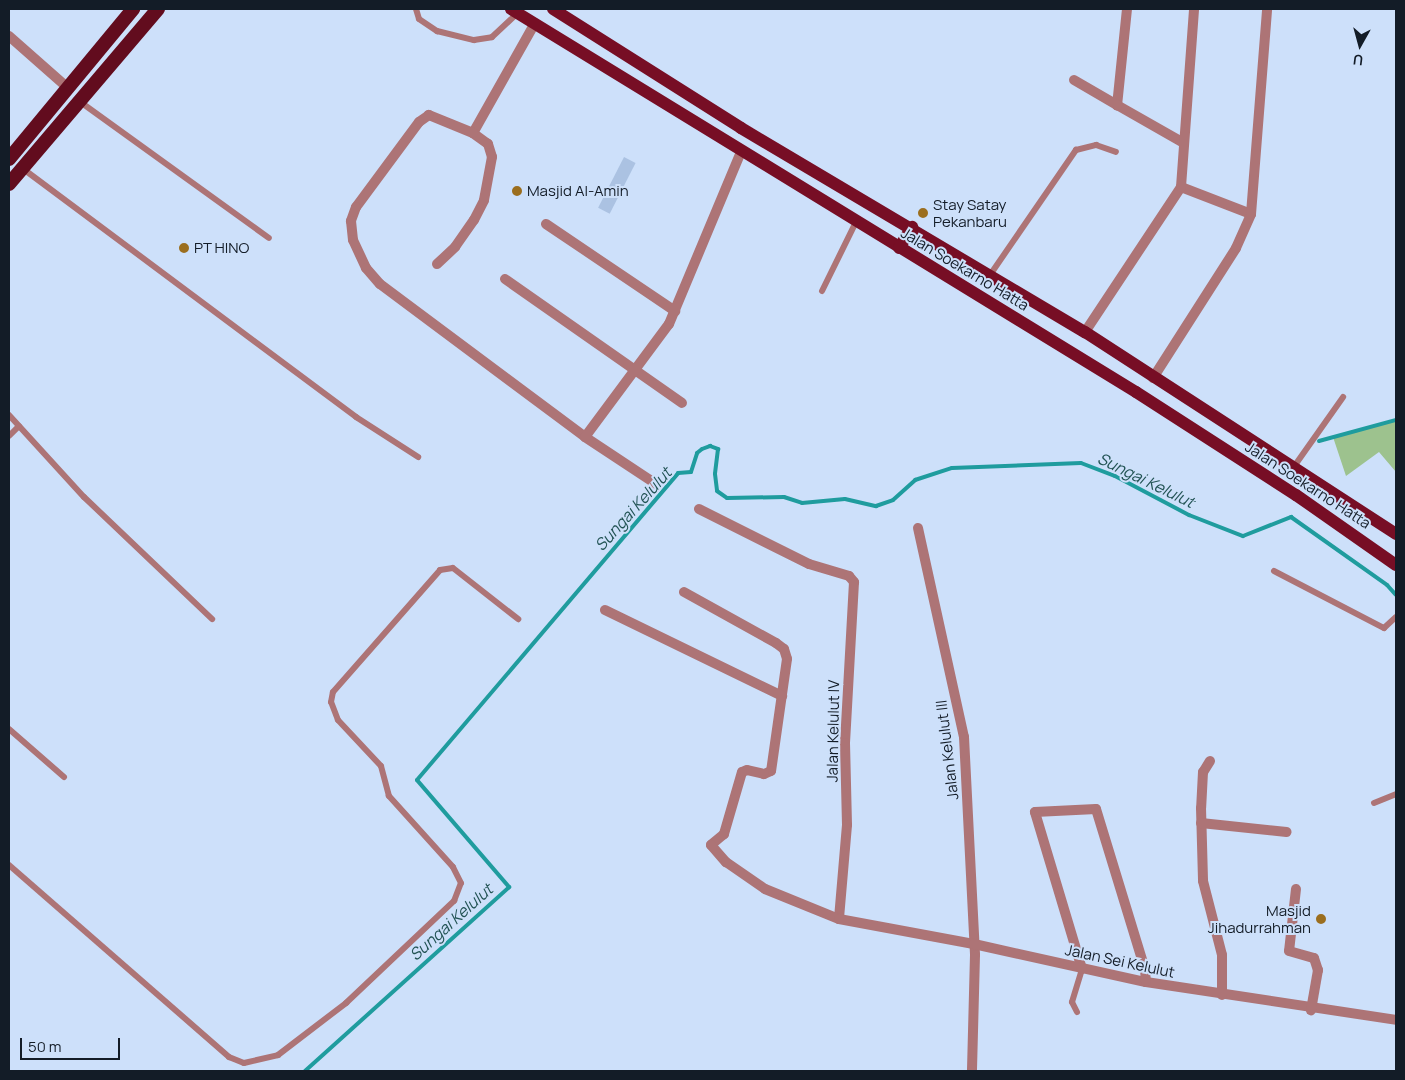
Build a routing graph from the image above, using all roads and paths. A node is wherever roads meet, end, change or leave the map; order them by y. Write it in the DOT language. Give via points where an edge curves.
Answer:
graph roads {
  1 [pos="133,9"];
  2 [pos="158,9"];
  3 [pos="416,9"];
  4 [pos="553,9"];
  5 [pos="1127,9"];
  6 [pos="1194,9"];
  7 [pos="1267,9"];
  8 [pos="514,11"];
  9 [pos="535,23"];
  10 [pos="9,36"];
  11 [pos="1074,80"];
  12 [pos="68,88"];
  13 [pos="80,101"];
  14 [pos="1117,105"];
  15 [pos="473,133"];
  16 [pos="1184,143"];
  17 [pos="741,152"];
  18 [pos="1116,152"];
  19 [pos="9,159"];
  20 [pos="22,168"];
  21 [pos="9,184"];
  22 [pos="1181,186"];
  23 [pos="1252,214"];
  24 [pos="856,222"];
  25 [pos="546,224"];
  26 [pos="912,227"];
  27 [pos="269,238"];
  28 [pos="900,248"];
  29 [pos="437,264"];
  30 [pos="990,275"];
  31 [pos="505,279"];
  32 [pos="822,290"];
  33 [pos="675,311"];
  34 [pos="1085,332"];
  35 [pos="636,372"];
  36 [pos="1153,378"];
  37 [pos="1344,397"];
  38 [pos="682,403"];
  39 [pos="9,415"];
  40 [pos="19,426"];
  41 [pos="9,436"];
  42 [pos="585,436"];
  43 [pos="418,458"];
  44 [pos="1293,468"];
  45 [pos="656,484"];
  46 [pos="699,509"];
  47 [pos="918,528"];
  48 [pos="1396,534"];
  49 [pos="1396,565"];
  50 [pos="1274,571"];
  51 [pos="684,592"];
  52 [pos="605,610"];
  53 [pos="1396,617"];
  54 [pos="212,619"];
  55 [pos="518,619"];
  56 [pos="782,696"];
  57 [pos="9,729"];
  58 [pos="1210,761"];
  59 [pos="64,777"];
  60 [pos="1396,794"];
  61 [pos="1374,803"];
  62 [pos="1201,823"];
  63 [pos="1287,832"];
  64 [pos="9,865"];
  65 [pos="1296,889"];
  66 [pos="839,919"];
  67 [pos="974,944"];
  68 [pos="1082,969"];
  69 [pos="1146,982"];
  70 [pos="1222,995"];
  71 [pos="1311,1010"];
  72 [pos="1077,1012"];
  73 [pos="1396,1020"];
  74 [pos="972,1071"];
  1 -- 12 [label="highway"];
  2 -- 13 [label="highway"];
  3 -- 8 [label="lane" via="419,19 437,31 474,40 492,37"];
  4 -- 26 [label="main road, Jalan Soekarno Hatta" via="741,128"];
  5 -- 14 [label="street"];
  6 -- 16 [label="street"];
  7 -- 23 [label="street"];
  8 -- 9 [label="main road, Jalan Soekarno Hatta"];
  9 -- 15 [label="street"];
  9 -- 17 [label="main road, Jalan Soekarno Hatta"];
  10 -- 12 [label="street"];
  11 -- 14 [label="street"];
  12 -- 19 [label="highway"];
  13 -- 20 [label="highway"];
  13 -- 27 [label="lane"];
  14 -- 16 [label="street"];
  15 -- 29 [label="street" via="488,144 492,157 488,183 474,220 455,247"];
  15 -- 42 [label="street" via="429,115 419,122 356,207 351,221 352,240 366,268 380,284"];
  16 -- 22 [label="street"];
  17 -- 24 [label="main road, Jalan Soekarno Hatta"];
  17 -- 33 [label="street"];
  18 -- 30 [label="lane" via="1096,146 1076,150"];
  20 -- 21 [label="highway"];
  20 -- 43 [label="lane" via="356,417"];
  22 -- 23 [label="street"];
  22 -- 34 [label="street"];
  23 -- 36 [label="street" via="1236,248"];
  24 -- 28 [label="main road, Jalan Soekarno Hatta"];
  24 -- 32 [label="lane"];
  25 -- 33 [label="street"];
  26 -- 28 [label="main road"];
  26 -- 30 [label="main road, Jalan Soekarno Hatta"];
  28 -- 49 [label="main road, Jalan Soekarno Hatta" via="1136,392 1296,495"];
  30 -- 34 [label="main road, Jalan Soekarno Hatta"];
  31 -- 35 [label="street"];
  33 -- 35 [label="street"];
  34 -- 36 [label="main road, Jalan Soekarno Hatta"];
  35 -- 38 [label="street"];
  35 -- 42 [label="street"];
  36 -- 44 [label="main road, Jalan Soekarno Hatta"];
  37 -- 44 [label="lane"];
  39 -- 40 [label="lane"];
  40 -- 41 [label="lane"];
  40 -- 54 [label="lane" via="84,497"];
  42 -- 45 [label="street"];
  44 -- 48 [label="main road, Jalan Soekarno Hatta"];
  46 -- 66 [label="street, Jalan Kelulut IV" via="809,564 849,576 855,588 844,743 847,825"];
  47 -- 67 [label="street, Jalan Kelulut III" via="964,737"];
  50 -- 53 [label="lane" via="1384,628"];
  51 -- 56 [label="street" via="784,649 787,659"];
  52 -- 56 [label="street"];
  55 -- 64 [label="lane" via="452,568 440,570 333,692 331,702 338,720 381,766 389,796 453,866 461,883 454,901 346,1003 278,1056 244,1062 229,1057"];
  56 -- 66 [label="street, Jalan Sei Kelulut" via="772,771 764,774 742,772 724,834 711,845 726,862 765,889"];
  57 -- 59 [label="lane"];
  58 -- 62 [label="street" via="1203,772"];
  60 -- 61 [label="lane"];
  62 -- 63 [label="street"];
  62 -- 70 [label="street" via="1203,881 1224,968"];
  65 -- 71 [label="street" via="1289,951 1314,958 1318,970"];
  66 -- 67 [label="street, Jalan Sei Kelulut"];
  67 -- 68 [label="street, Jalan Sei Kelulut"];
  67 -- 74 [label="street, Jalan Kelulut III"];
  68 -- 69 [label="street, Jalan Sei Kelulut"];
  68 -- 69 [label="street" via="1035,812 1096,809 1145,969"];
  68 -- 72 [label="lane" via="1072,1002"];
  69 -- 70 [label="street, Jalan Sei Kelulut"];
  70 -- 71 [label="street, Jalan Sei Kelulut"];
  71 -- 73 [label="street, Jalan Sei Kelulut"];
}
